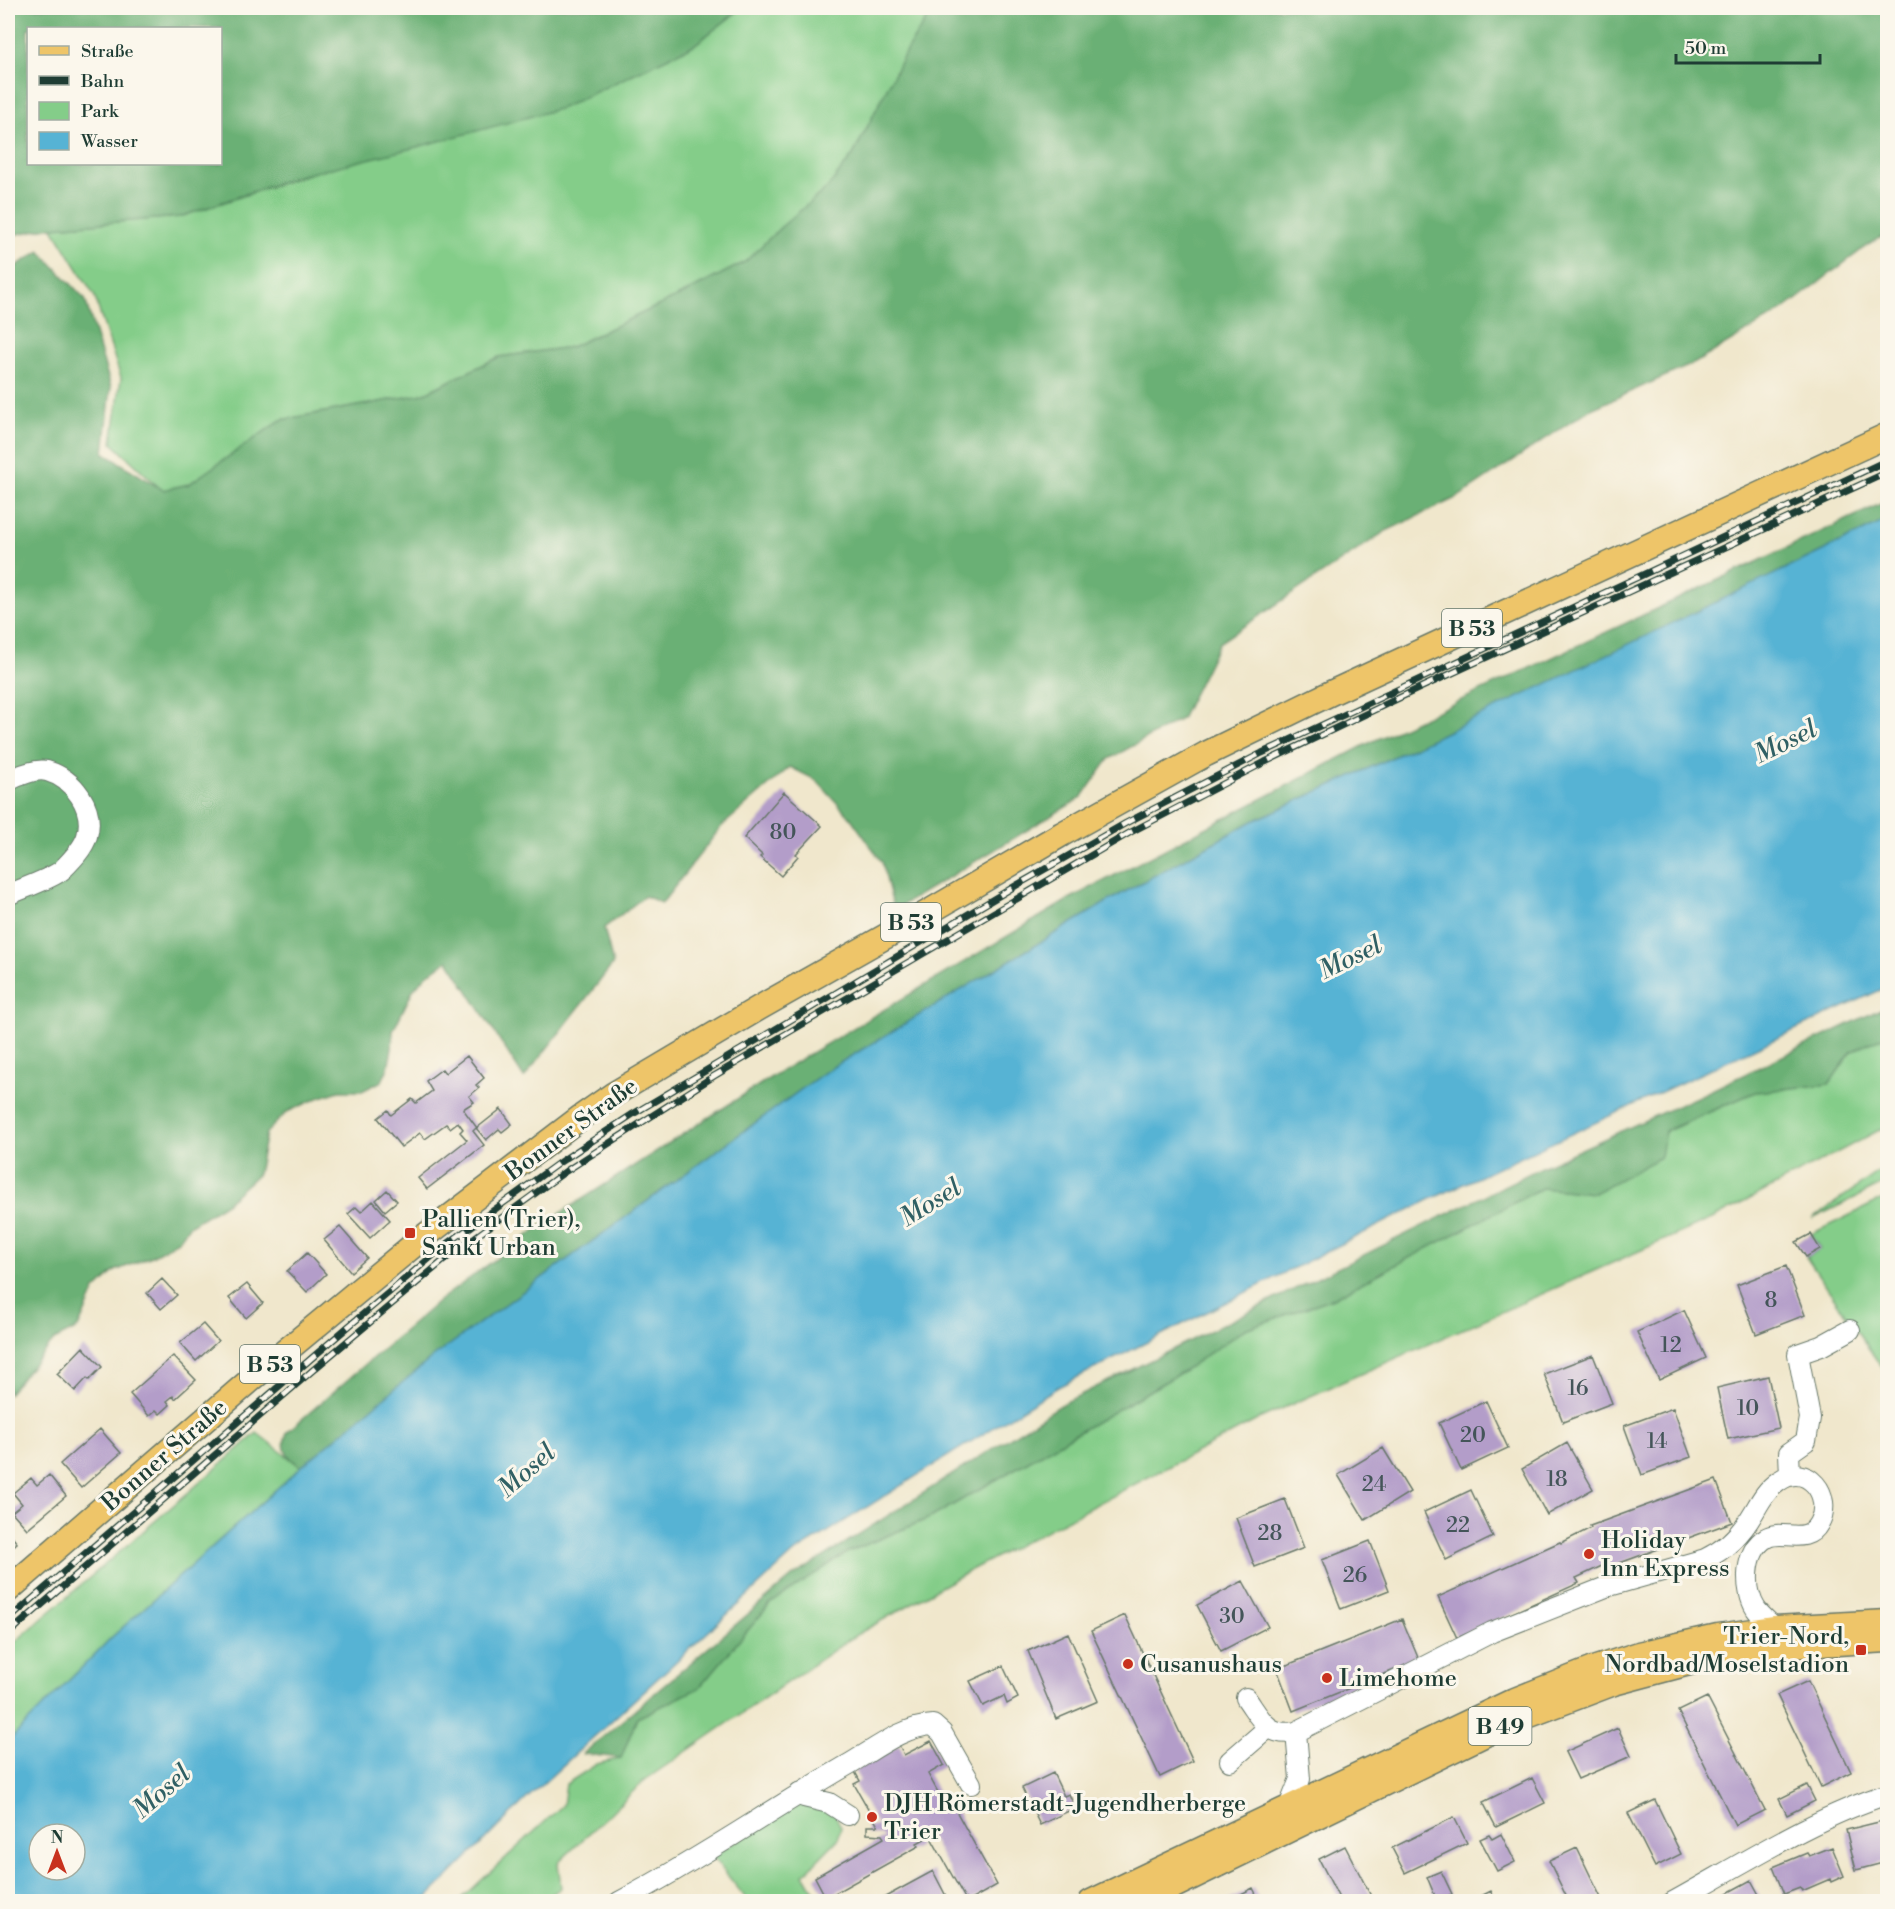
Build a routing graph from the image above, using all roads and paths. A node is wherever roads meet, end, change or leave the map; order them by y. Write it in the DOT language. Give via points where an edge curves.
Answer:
graph roads {
  1 [pos="1887,435"];
  2 [pos="8,781"];
  3 [pos="8,895"];
  4 [pos="1850,1330"];
  5 [pos="1790,1476"];
  6 [pos="8,1590"];
  7 [pos="1887,1622"];
  8 [pos="1775,1628"];
  9 [pos="1887,1640"];
  10 [pos="1246,1698"];
  11 [pos="1268,1728"];
  12 [pos="1296,1732"];
  13 [pos="1230,1761"];
  14 [pos="971,1784"];
  15 [pos="799,1793"];
  16 [pos="1887,1794"];
  17 [pos="1288,1809"];
  18 [pos="848,1815"];
  19 [pos="618,1902"];
  20 [pos="1091,1902"];
  21 [pos="1141,1902"];
  22 [pos="1673,1902"];
  1 -- 6 [label="main road, Bonner Straße / B 53" via="1206,754 614,1094 422,1239 253,1378"];
  2 -- 3 [label="street" via="45,771 59,777 72,784 84,801 88,822 83,846 60,872"];
  4 -- 5 [label="street" via="1798,1354 1810,1418 1806,1441 1789,1454"];
  5 -- 8 [label="street" via="1803,1476 1816,1484 1822,1492 1823,1512 1813,1531 1765,1538 1753,1556 1748,1581 1750,1595 1756,1609"];
  5 -- 12 [label="street" via="1772,1486 1745,1526 1718,1553 1606,1587 1501,1628"];
  7 -- 8 [label="main road, B 49"];
  8 -- 17 [label="main road, B 49" via="1639,1654 1563,1680"];
  9 -- 21 [label="main road, B 49" via="1802,1645 1712,1657 1594,1690 1506,1724"];
  10 -- 11 [label="street"];
  11 -- 12 [label="street" via="1284,1734"];
  11 -- 13 [label="street"];
  12 -- 17 [label="street" via="1300,1779"];
  14 -- 15 [label="street" via="942,1733 933,1725 920,1726 896,1737"];
  15 -- 18 [label="street" via="829,1803"];
  15 -- 19 [label="street"];
  16 -- 22 [label="street" via="1811,1827"];
  17 -- 20 [label="main road, B 49"];
}
